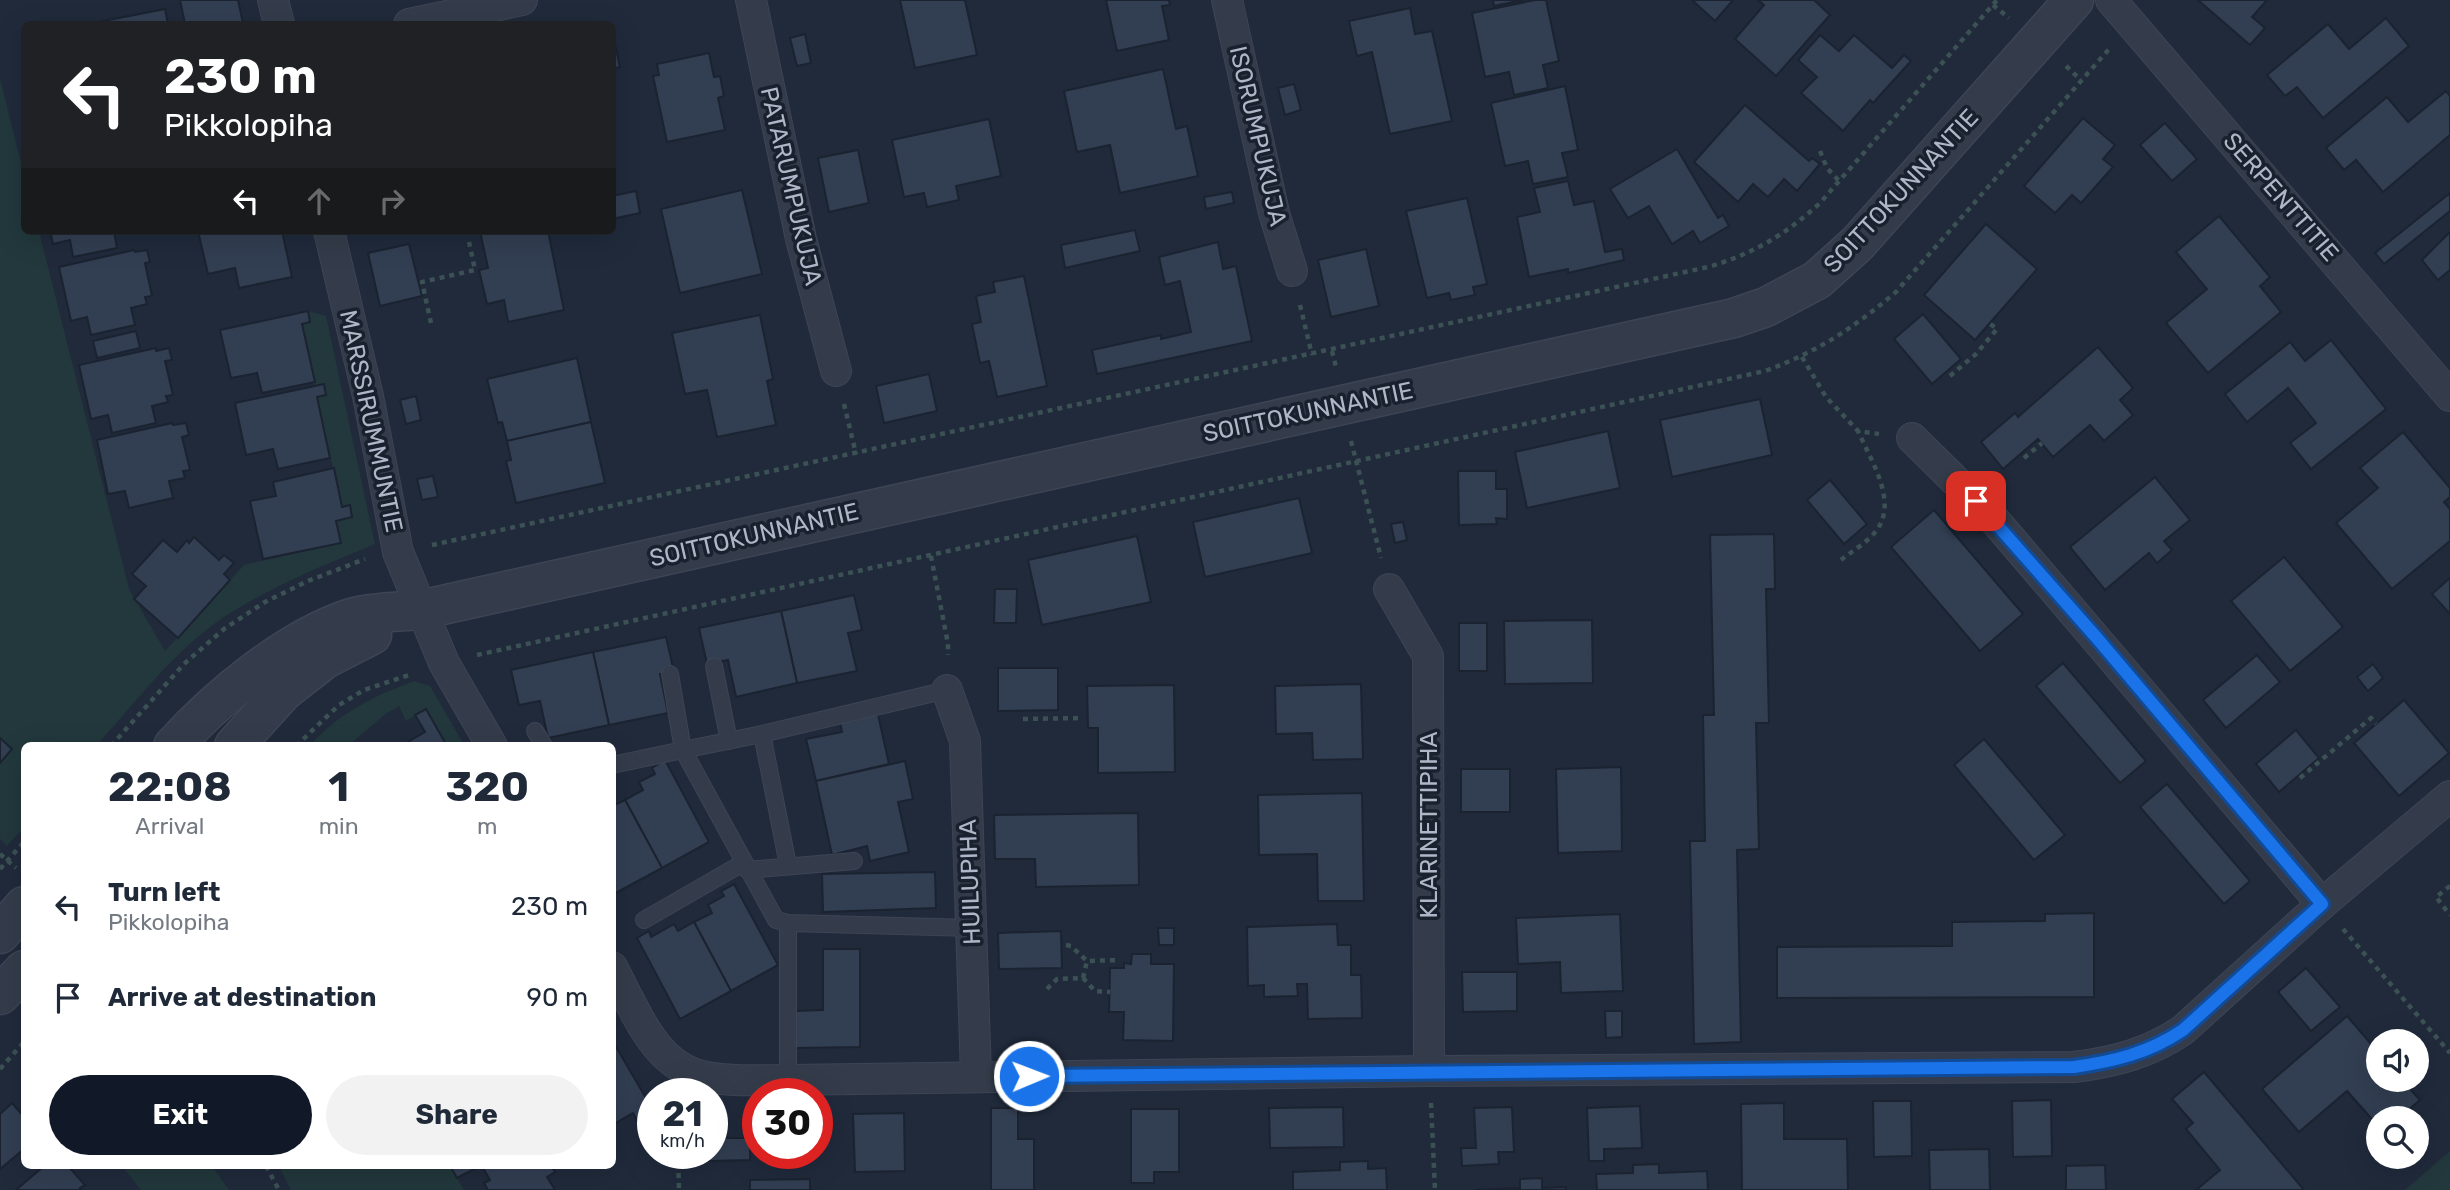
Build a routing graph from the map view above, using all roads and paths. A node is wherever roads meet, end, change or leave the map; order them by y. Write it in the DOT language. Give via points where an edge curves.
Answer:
graph roads {
  1 [pos="273,0"];
  2 [pos="522,0"];
  3 [pos="751,0"];
  4 [pos="1227,0"];
  5 [pos="1997,0"];
  6 [pos="2074,0"];
  7 [pos="2111,0"];
  8 [pos="278,21"];
  9 [pos="423,21"];
  10 [pos="1820,151"];
  11 [pos="1839,181"];
  12 [pos="330,235"];
  13 [pos="469,242"];
  14 [pos="1292,271"];
  15 [pos="431,323"];
  16 [pos="1990,323"];
  17 [pos="1332,351"];
  18 [pos="1312,355"];
  19 [pos="1802,357"];
  20 [pos="835,371"];
  21 [pos="1950,376"];
  22 [pos="2450,396"];
  23 [pos="1344,404"];
  24 [pos="1858,431"];
  25 [pos="1912,438"];
  26 [pos="2042,443"];
  27 [pos="856,454"];
  28 [pos="2024,458"];
  29 [pos="398,552"];
  30 [pos="931,556"];
  31 [pos="1841,560"];
  32 [pos="1389,589"];
  33 [pos="420,610"];
  34 [pos="714,666"];
  35 [pos="670,674"];
  36 [pos="947,690"];
  37 [pos="1082,718"];
  38 [pos="1023,719"];
  39 [pos="2376,724"];
  40 [pos="762,734"];
  41 [pos="729,741"];
  42 [pos="115,742"];
  43 [pos="177,742"];
  44 [pos="238,742"];
  45 [pos="490,742"];
  46 [pos="683,750"];
  47 [pos="616,764"];
  48 [pos="2300,778"];
  49 [pos="2450,796"];
  50 [pos="21,846"];
  51 [pos="0,854"];
  52 [pos="8,861"];
  53 [pos="854,861"];
  54 [pos="788,865"];
  55 [pos="745,866"];
  56 [pos="0,869"];
  57 [pos="21,873"];
  58 [pos="2450,886"];
  59 [pos="2322,904"];
  60 [pos="21,910"];
  61 [pos="2450,915"];
  62 [pos="644,920"];
  63 [pos="788,923"];
  64 [pos="972,928"];
  65 [pos="0,934"];
  66 [pos="1066,945"];
  67 [pos="1120,960"];
  68 [pos="1087,961"];
  69 [pos="21,973"];
  70 [pos="616,974"];
  71 [pos="1083,978"];
  72 [pos="1048,989"];
  73 [pos="1110,992"];
  74 [pos="0,995"];
  75 [pos="21,1045"];
  76 [pos="2450,1053"];
  77 [pos="0,1069"];
  78 [pos="1429,1071"];
  79 [pos="976,1076"];
  80 [pos="742,1078"];
  81 [pos="788,1078"];
  82 [pos="833,1079"];
  83 [pos="268,1169"];
  84 [pos="678,1169"];
  85 [pos="279,1190"];
  86 [pos="679,1190"];
  87 [pos="1435,1190"];
  1 -- 8 [label="street"];
  2 -- 9 [label="street"];
  3 -- 20 [label="street, PATARUMPUKUJA" via="801,239"];
  4 -- 14 [label="street, ISORUMPUKUJA" via="1274,214"];
  5 -- 11 [label="path"];
  6 -- 23 [label="street, SOITTOKUNNANTIE" via="1857,244 1817,281 1734,318"];
  7 -- 22 [label="street, SERPENTTITIE"];
  10 -- 11 [label="path"];
  11 -- 17 [label="path" via="1795,226 1740,258"];
  12 -- 29 [label="street, MARSSIRUMMUNTIE"];
  13 -- 15 [label="path" via="475,270 422,282"];
  14 -- 18 [label="path"];
  16 -- 21 [label="path" via="1997,329"];
  17 -- 18 [label="path"];
  17 -- 23 [label="path"];
  18 -- 27 [label="path"];
  19 -- 24 [label="path" via="1826,397"];
  20 -- 27 [label="path"];
  23 -- 32 [label="path"];
  23 -- 33 [label="street, SOITTOKUNNANTIE"];
  24 -- 25 [label="path"];
  24 -- 31 [label="path" via="1884,491 1884,512 1877,531"];
  25 -- 59 [label="street" via="1992,517"];
  26 -- 28 [label="path"];
  27 -- 29 [label="path"];
  29 -- 33 [label="street, MARSSIRUMMUNTIE"];
  29 -- 42 [label="path" via="359,560 308,581 224,629 184,664"];
  30 -- 36 [label="path" via="948,644"];
  32 -- 78 [label="street, KLARINETTIPIHA" via="1429,656"];
  33 -- 43 [label="street, SOITTOKUNNANTIE" via="352,618 307,637 266,663"];
  33 -- 44 [label="street, SOITTOKUNNANTIE" via="325,659 284,691"];
  33 -- 45 [label="street, MARSSIRUMMUNTIE" via="444,663"];
  34 -- 41 [label="lane"];
  35 -- 46 [label="lane"];
  36 -- 40 [label="lane"];
  36 -- 64 [label="street, HUILUPIHA" via="965,741"];
  37 -- 38 [label="path"];
  39 -- 48 [label="path" via="2371,719"];
  40 -- 41 [label="lane"];
  40 -- 54 [label="lane"];
  41 -- 46 [label="lane"];
  46 -- 47 [label="lane"];
  46 -- 55 [label="lane"];
  49 -- 59 [label="street"];
  50 -- 52 [label="path"];
  51 -- 52 [label="path"];
  52 -- 56 [label="path"];
  52 -- 57 [label="path"];
  53 -- 54 [label="lane"];
  54 -- 55 [label="lane"];
  55 -- 62 [label="lane"];
  55 -- 63 [label="lane" via="776,920"];
  58 -- 61 [label="path" via="2436,897"];
  59 -- 76 [label="path"];
  59 -- 78 [label="street" via="2183,1030 2142,1053 2108,1062 2074,1067"];
  60 -- 65 [label="street"];
  63 -- 64 [label="lane"];
  63 -- 81 [label="lane"];
  64 -- 79 [label="street, HUILUPIHA"];
  66 -- 68 [label="path"];
  67 -- 68 [label="path"];
  68 -- 71 [label="path"];
  69 -- 74 [label="street"];
  70 -- 80 [label="street" via="661,1054 692,1074"];
  71 -- 72 [label="path" via="1057,979"];
  71 -- 73 [label="path" via="1095,991"];
  75 -- 77 [label="path"];
  78 -- 79 [label="street"];
  78 -- 87 [label="path"];
  79 -- 82 [label="street"];
  83 -- 85 [label="path"];
  84 -- 86 [label="path"];
}
